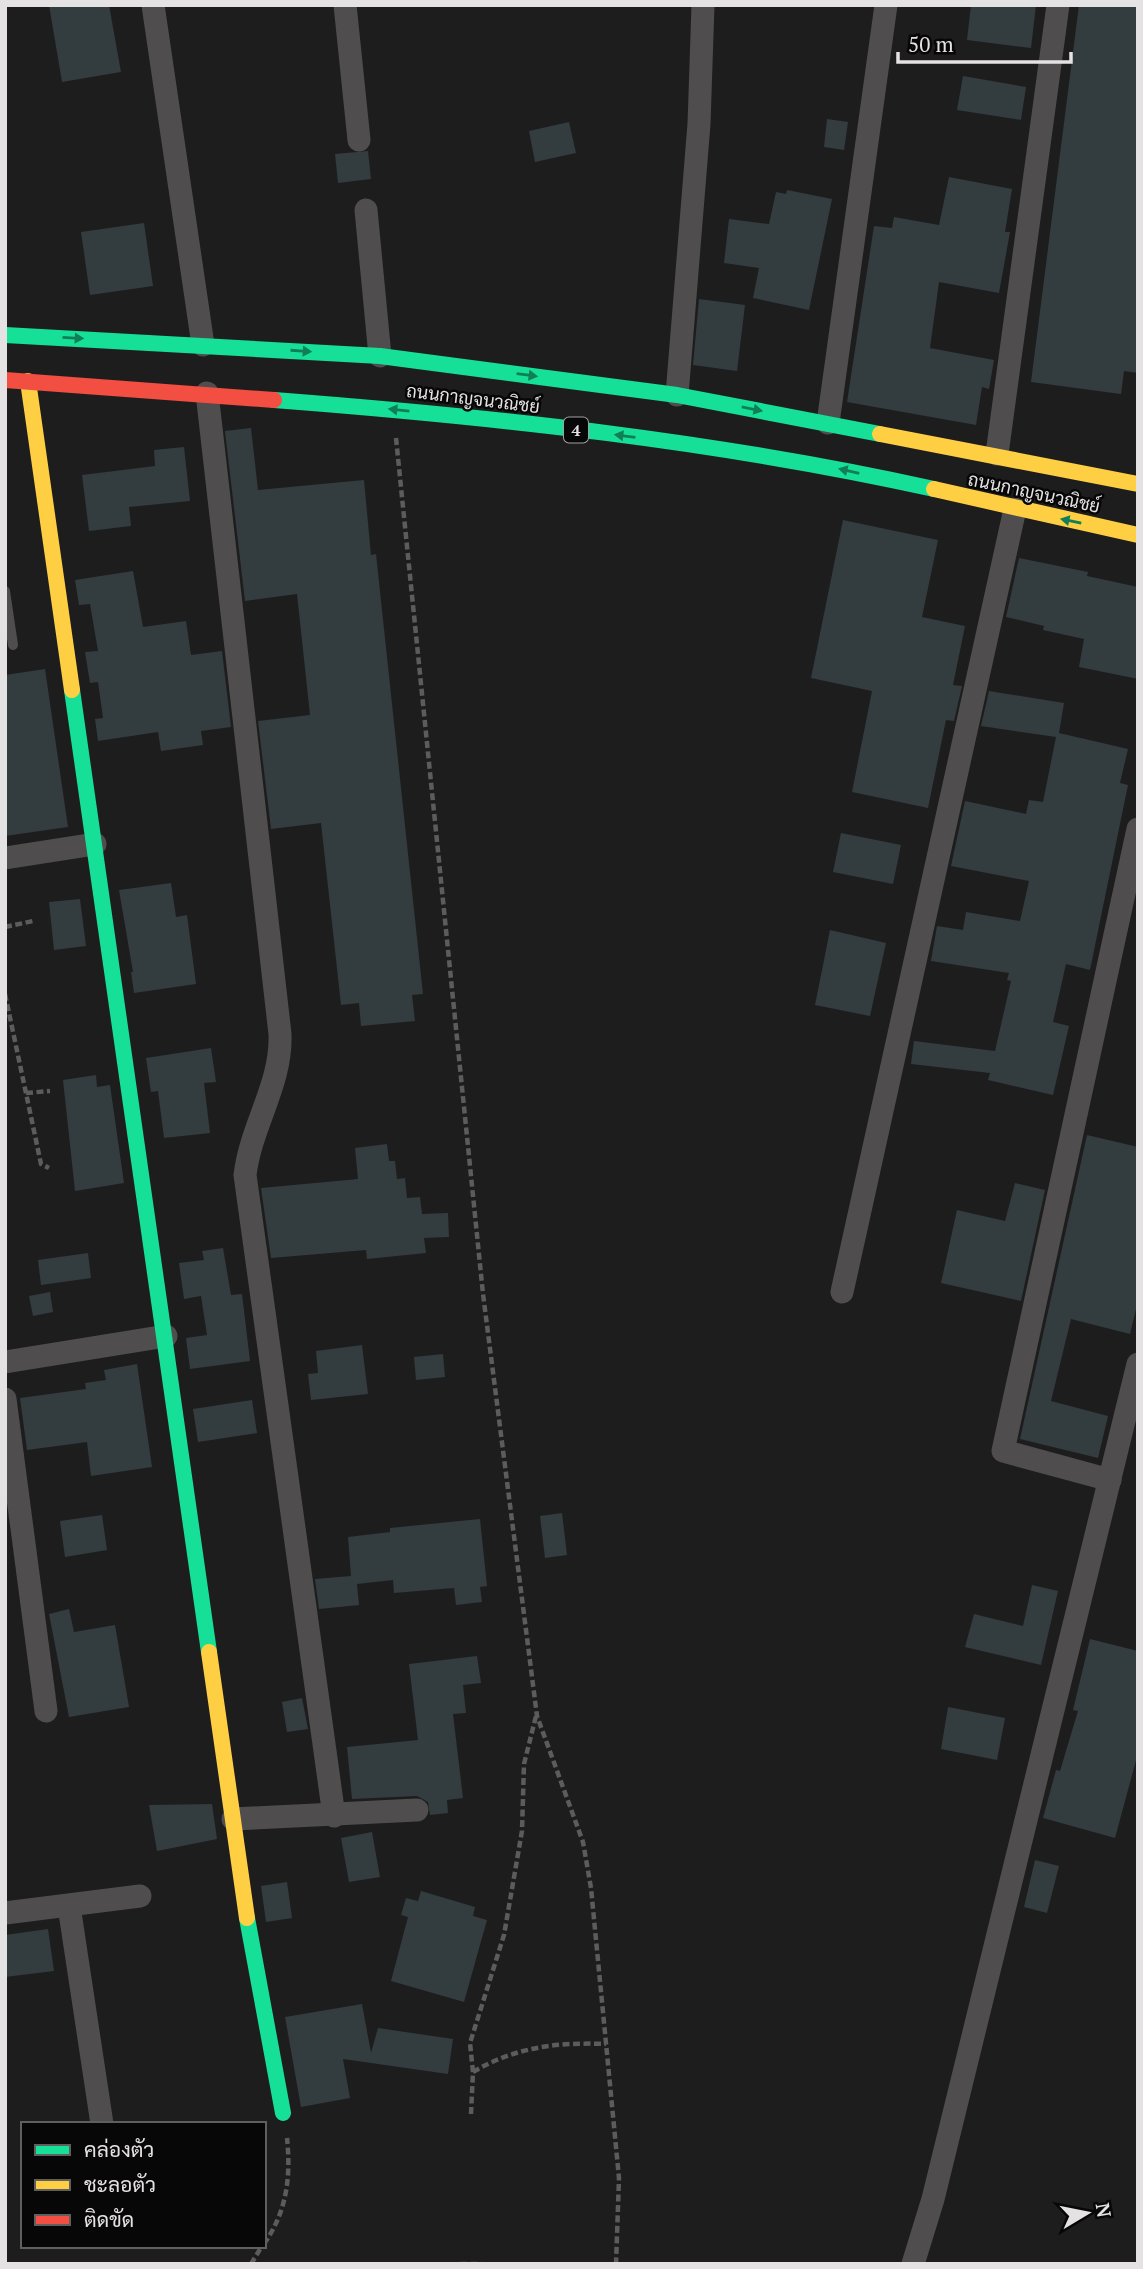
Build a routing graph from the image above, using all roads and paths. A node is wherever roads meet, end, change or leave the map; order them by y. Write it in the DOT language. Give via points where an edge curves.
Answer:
graph roads {
  1 [pos="153,5"];
  2 [pos="345,5"];
  3 [pos="703,5"];
  4 [pos="886,5"];
  5 [pos="1058,5"];
  6 [pos="359,140"];
  7 [pos="366,211"];
  8 [pos="5,335"];
  9 [pos="203,345"];
  10 [pos="380,356"];
  11 [pos="5,380"];
  12 [pos="28,381"];
  13 [pos="207,393"];
  14 [pos="677,395"];
  15 [pos="393,409"];
  16 [pos="828,423"];
  17 [pos="997,454"];
  18 [pos="1138,484"];
  19 [pos="1015,509"];
  20 [pos="1138,536"];
  21 [pos="5,591"];
  22 [pos="13,645"];
  23 [pos="1138,828"];
  24 [pos="95,844"];
  25 [pos="5,858"];
  26 [pos="33,921"];
  27 [pos="5,927"];
  28 [pos="5,994"];
  29 [pos="50,1091"];
  30 [pos="26,1093"];
  31 [pos="49,1168"];
  32 [pos="842,1292"];
  33 [pos="166,1336"];
  34 [pos="5,1362"];
  35 [pos="1138,1364"];
  36 [pos="5,1399"];
  37 [pos="1110,1480"];
  38 [pos="46,1712"];
  39 [pos="537,1716"];
  40 [pos="416,1810"];
  41 [pos="334,1815"];
  42 [pos="233,1819"];
  43 [pos="140,1896"];
  44 [pos="69,1906"];
  45 [pos="5,1913"];
  46 [pos="606,2044"];
  47 [pos="473,2072"];
  48 [pos="283,2113"];
  49 [pos="471,2115"];
  50 [pos="102,2122"];
  51 [pos="266,2240"];
  52 [pos="261,2248"];
  53 [pos="251,2264"];
  54 [pos="460,2264"];
  55 [pos="482,2264"];
  56 [pos="616,2264"];
  57 [pos="913,2264"];
  1 -- 9 [label="street"];
  2 -- 6 [label="street"];
  3 -- 14 [label="street" via="699,124"];
  4 -- 16 [label="street"];
  5 -- 17 [label="street"];
  7 -- 10 [label="street"];
  8 -- 9 [label="main road, ถนนกาญจนวณิชย์, one-way"];
  9 -- 10 [label="main road, ถนนกาญจนวณิชย์, one-way"];
  10 -- 14 [label="main road, ถนนกาญจนวณิชย์, one-way"];
  11 -- 12 [label="main road, ถนนกาญจนวณิชย์ / 4"];
  12 -- 13 [label="main road, ถนนกาญจนวณิชย์ / 4"];
  12 -- 24 [label="main road"];
  13 -- 15 [label="main road, ถนนกาญจนวณิชย์ / 4"];
  13 -- 41 [label="street" via="280,1034 276,1081 248,1151 245,1175"];
  14 -- 16 [label="main road, ถนนกาญจนวณิชย์, one-way"];
  19 -- 15 [label="main road, ถนนกาญจนวณิชย์ / 4, one-way" via="821,464 741,451"];
  15 -- 39 [label="path" via="483,1294"];
  16 -- 17 [label="main road, ถนนกาญจนวณิชย์"];
  17 -- 18 [label="main road, ถนนกาญจนวณิชย์"];
  20 -- 19 [label="main road, ถนนกาญจนวณิชย์ / 4, one-way"];
  19 -- 32 [label="street"];
  21 -- 22 [label="lane"];
  23 -- 37 [label="street" via="1003,1451"];
  24 -- 25 [label="street"];
  24 -- 33 [label="main road"];
  26 -- 27 [label="path"];
  28 -- 30 [label="path"];
  29 -- 30 [label="path"];
  30 -- 31 [label="path" via="41,1164"];
  33 -- 34 [label="street"];
  33 -- 42 [label="main road"];
  35 -- 37 [label="street"];
  36 -- 38 [label="street"];
  37 -- 57 [label="street" via="933,2199"];
  39 -- 46 [label="path" via="583,1842"];
  39 -- 47 [label="path" via="524,1764 522,1831 504,1936 470,2043"];
  40 -- 41 [label="street"];
  41 -- 42 [label="street"];
  42 -- 48 [label="main road" via="253,1959"];
  43 -- 44 [label="street"];
  44 -- 45 [label="street"];
  44 -- 50 [label="street"];
  46 -- 47 [label="path" via="570,2043 508,2053"];
  46 -- 56 [label="path" via="620,2178"];
  47 -- 49 [label="path"];
  48 -- 51 [label="path" via="289,2161 287,2190 281,2214"];
  52 -- 53 [label="path"];
  54 -- 55 [label="path"];
}
